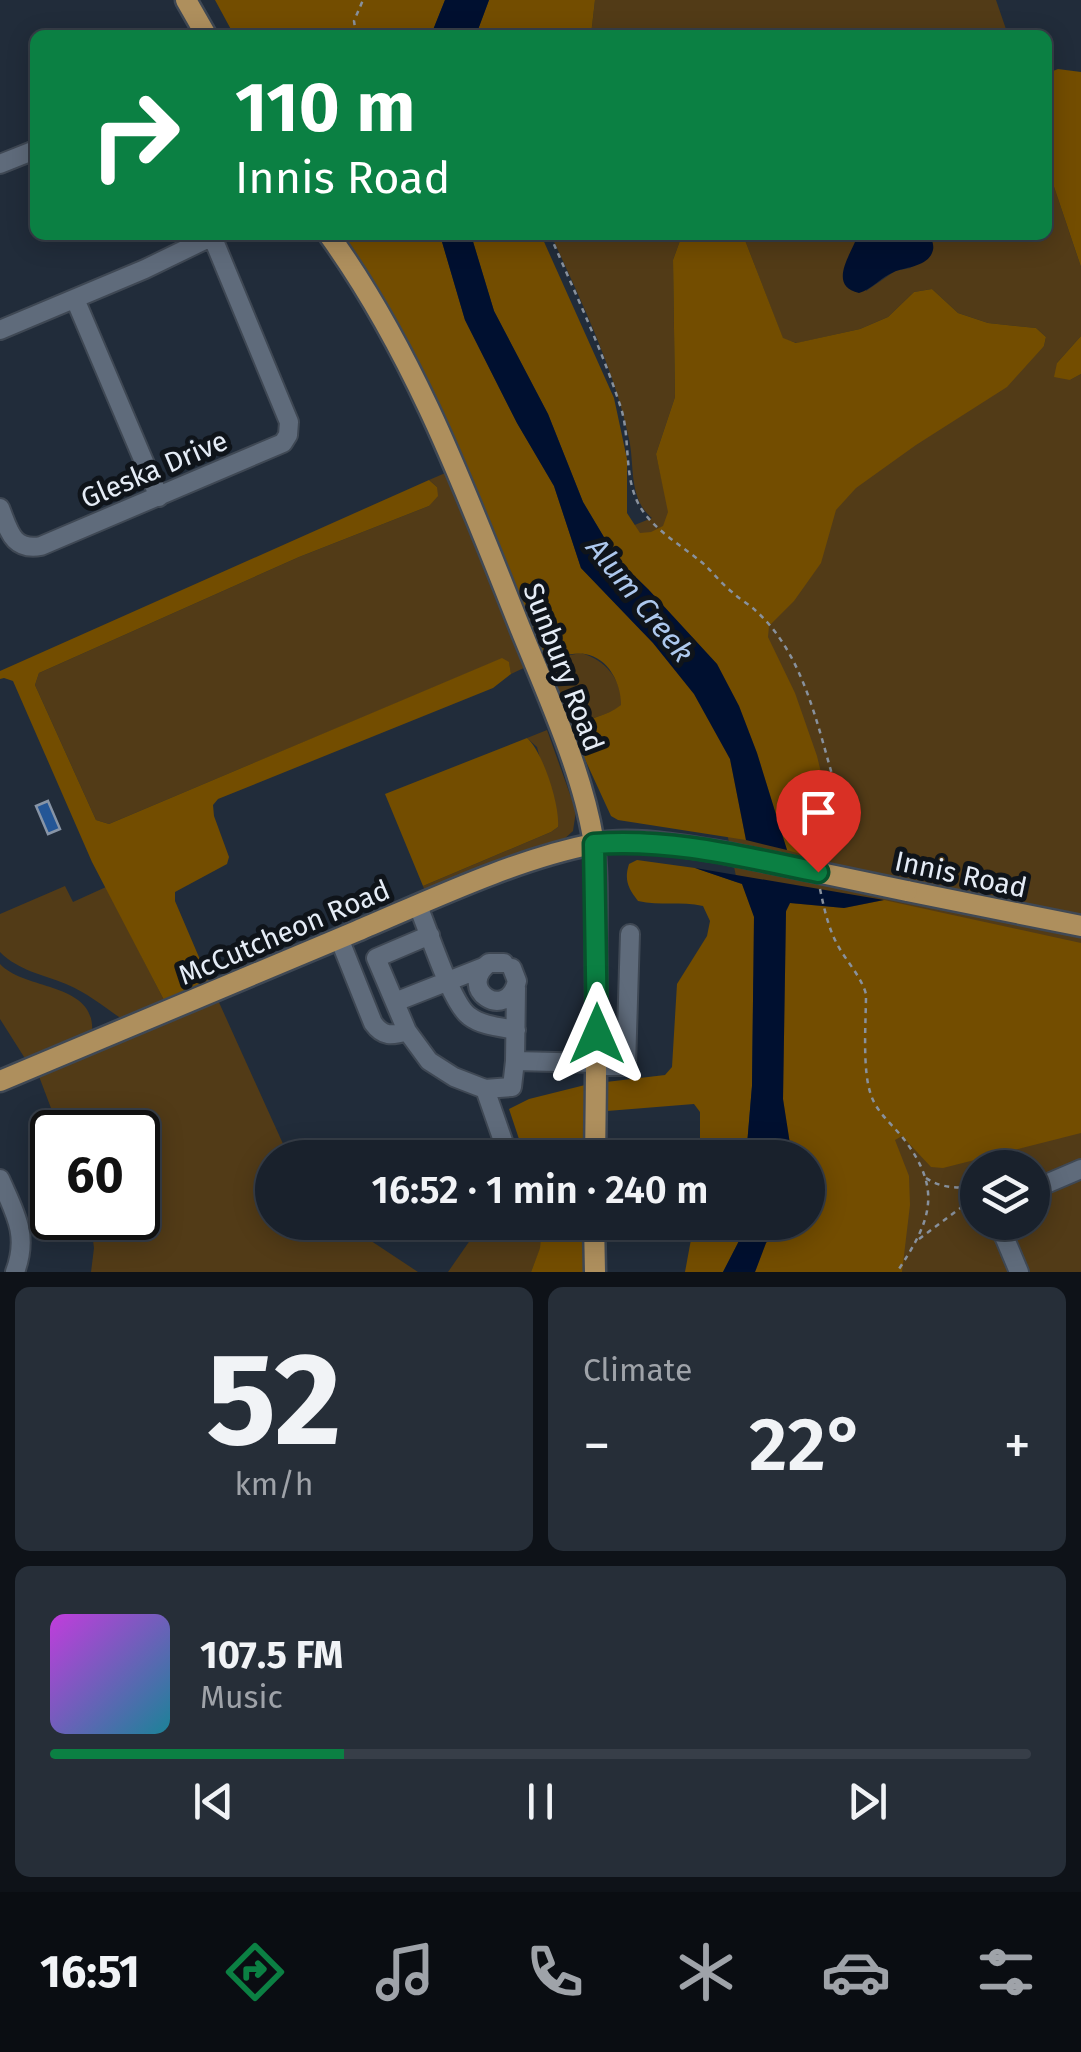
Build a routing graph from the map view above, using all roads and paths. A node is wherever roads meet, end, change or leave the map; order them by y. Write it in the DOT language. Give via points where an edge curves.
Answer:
graph roads {
  1 [pos="186,0"];
  2 [pos="363,0"];
  3 [pos="203,30"];
  4 [pos="355,30"];
  5 [pos="30,152"];
  6 [pos="0,164"];
  7 [pos="205,240"];
  8 [pos="216,240"];
  9 [pos="332,240"];
  10 [pos="552,240"];
  11 [pos="75,299"];
  12 [pos="0,330"];
  13 [pos="158,497"];
  14 [pos="0,508"];
  15 [pos="654,523"];
  16 [pos="594,844"];
  17 [pos="418,906"];
  18 [pos="1081,926"];
  19 [pos="630,934"];
  20 [pos="430,935"];
  21 [pos="339,938"];
  22 [pos="376,958"];
  23 [pos="484,967"];
  24 [pos="351,969"];
  25 [pos="449,982"];
  26 [pos="516,988"];
  27 [pos="394,1002"];
  28 [pos="516,1030"];
  29 [pos="407,1031"];
  30 [pos="515,1061"];
  31 [pos="597,1064"];
  32 [pos="0,1081"];
  33 [pos="485,1090"];
  34 [pos="503,1140"];
  35 [pos="595,1140"];
  36 [pos="1081,1169"];
  37 [pos="924,1176"];
  38 [pos="0,1179"];
  39 [pos="1050,1182"];
  40 [pos="960,1188"];
  41 [pos="960,1209"];
  42 [pos="594,1240"];
  43 [pos="1006,1240"];
  44 [pos="917,1241"];
  45 [pos="15,1272"];
  46 [pos="595,1272"];
  47 [pos="1019,1272"];
  1 -- 3 [label="main road"];
  2 -- 4 [label="path"];
  5 -- 6 [label="street"];
  7 -- 11 [label="street"];
  8 -- 13 [label="street, Gleska Drive" via="289,422 288,435 276,448"];
  9 -- 16 [label="main road, Sunbury Road" via="410,368 452,461 556,718"];
  10 -- 15 [label="path" via="622,408 636,500"];
  11 -- 12 [label="street"];
  11 -- 13 [label="street"];
  13 -- 14 [label="street, Gleska Drive" via="41,546 23,546"];
  16 -- 17 [label="main road, McCutcheon Road"];
  16 -- 18 [label="main road, Innis Road, bridge" via="721,852"];
  16 -- 31 [label="main road, Sunbury Road"];
  17 -- 20 [label="street"];
  17 -- 21 [label="main road, McCutcheon Road"];
  19 -- 31 [label="street" via="626,1066"];
  20 -- 22 [label="street"];
  20 -- 25 [label="street"];
  21 -- 24 [label="street"];
  21 -- 32 [label="main road, McCutcheon Road"];
  22 -- 24 [label="street"];
  22 -- 27 [label="street"];
  23 -- 25 [label="street"];
  23 -- 26 [label="street" via="508,966"];
  23 -- 26 [label="street" via="478,985 490,1000 502,1001"];
  24 -- 29 [label="street" via="379,1031"];
  25 -- 27 [label="street"];
  25 -- 28 [label="street" via="467,1015"];
  26 -- 28 [label="street"];
  27 -- 29 [label="street"];
  28 -- 30 [label="street"];
  29 -- 33 [label="street" via="430,1061"];
  30 -- 31 [label="street"];
  30 -- 33 [label="street" via="512,1086"];
  31 -- 35 [label="main road, Sunbury Road"];
  33 -- 34 [label="street"];
  36 -- 39 [label="street"];
  37 -- 40 [label="path"];
  38 -- 45 [label="street" via="22,1228"];
  41 -- 44 [label="path"];
  42 -- 46 [label="main road"];
  43 -- 47 [label="street"];
}
